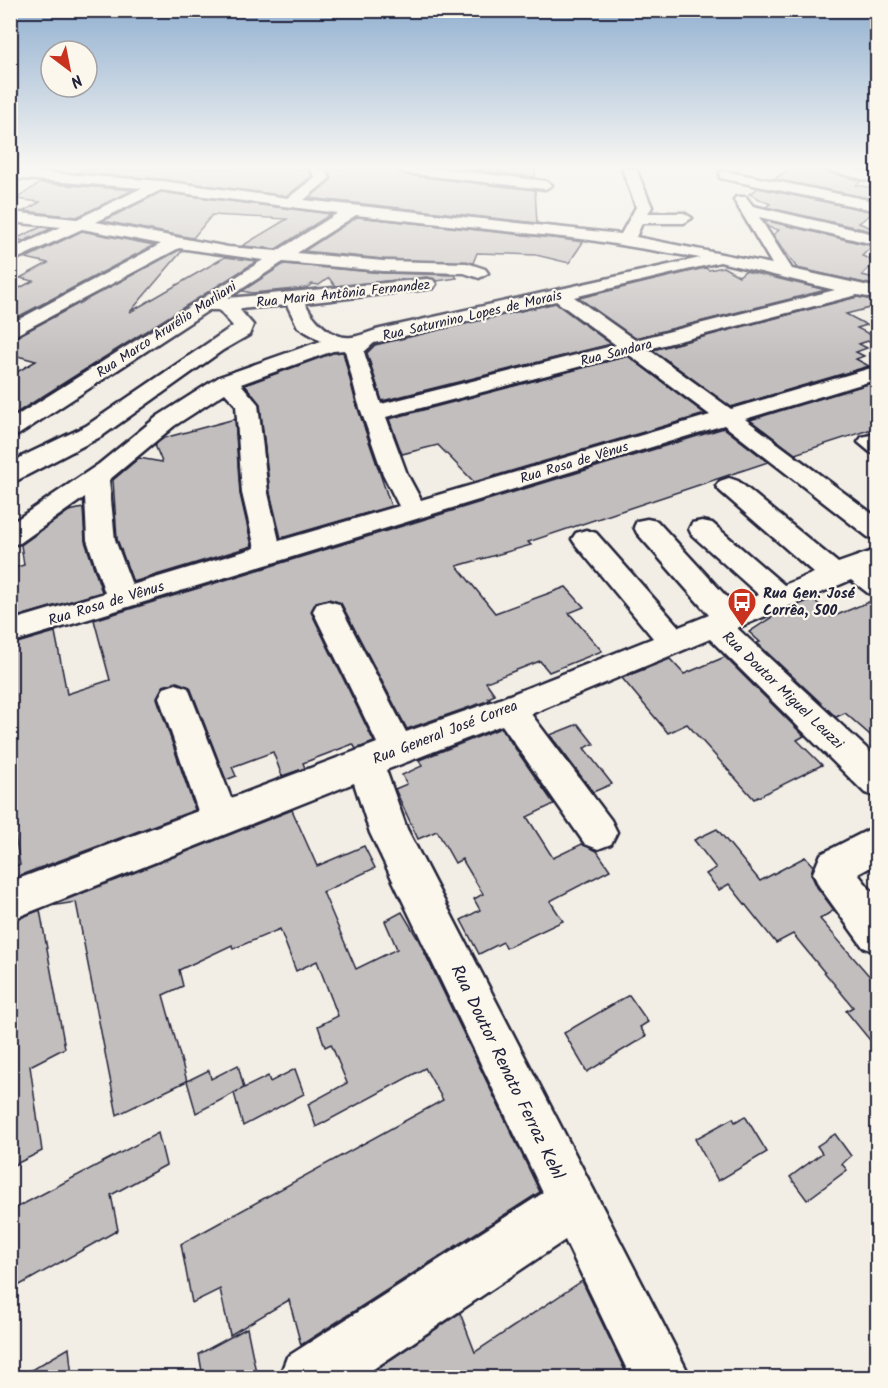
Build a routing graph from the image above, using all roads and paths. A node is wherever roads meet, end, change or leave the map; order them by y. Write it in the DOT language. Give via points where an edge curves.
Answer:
graph roads {
  1 [pos="59,234"];
  2 [pos="129,234"];
  3 [pos="315,234"];
  4 [pos="607,234"];
  5 [pos="629,234"];
  6 [pos="762,234"];
  7 [pos="851,234"];
  8 [pos="627,240"];
  9 [pos="878,240"];
  10 [pos="175,243"];
  11 [pos="10,256"];
  12 [pos="280,256"];
  13 [pos="724,258"];
  14 [pos="786,273"];
  15 [pos="857,290"];
  16 [pos="878,294"];
  17 [pos="559,295"];
  18 [pos="294,299"];
  19 [pos="216,305"];
  20 [pos="10,332"];
  21 [pos="349,343"];
  22 [pos="632,348"];
  23 [pos="878,372"];
  24 [pos="227,382"];
  25 [pos="10,407"];
  26 [pos="374,413"];
  27 [pos="35,414"];
  28 [pos="727,417"];
  29 [pos="10,430"];
  30 [pos="10,477"];
  31 [pos="96,478"];
  32 [pos="729,486"];
  33 [pos="413,509"];
  34 [pos="647,527"];
  35 [pos="702,529"];
  36 [pos="878,531"];
  37 [pos="10,537"];
  38 [pos="586,539"];
  39 [pos="271,553"];
  40 [pos="861,572"];
  41 [pos="779,597"];
  42 [pos="122,599"];
  43 [pos="328,611"];
  44 [pos="721,621"];
  45 [pos="10,633"];
  46 [pos="673,641"];
  47 [pos="176,697"];
  48 [pos="509,709"];
  49 [pos="381,756"];
  50 [pos="878,782"];
  51 [pos="220,820"];
  52 [pos="598,832"];
  53 [pos="878,842"];
  54 [pos="14,891"];
  55 [pos="878,933"];
  56 [pos="573,1204"];
  57 [pos="308,1377"];
  58 [pos="662,1377"];
  1 -- 11 [label="street"];
  2 -- 10 [label="street"];
  3 -- 12 [label="street, Rua Marco Arurélio Marliani"];
  4 -- 8 [label="street"];
  5 -- 8 [label="street"];
  6 -- 14 [label="street"];
  7 -- 9 [label="street"];
  8 -- 13 [label="street"];
  10 -- 12 [label="street"];
  10 -- 20 [label="street"];
  12 -- 18 [label="street, Rua Maria Antônia Fernandez" via="383,266 467,268 479,273 436,283"];
  12 -- 19 [label="street, Rua Marco Arurélio Marliani"];
  13 -- 14 [label="street"];
  13 -- 17 [label="street, Rua Saturnino Lopes de Morais"];
  14 -- 15 [label="street"];
  15 -- 16 [label="street"];
  15 -- 22 [label="street, Rua Sandara"];
  17 -- 21 [label="street, Rua Saturnino Lopes de Morais"];
  17 -- 22 [label="street"];
  18 -- 19 [label="street, Rua Maria Antônia Fernandez"];
  18 -- 21 [label="street" via="305,323"];
  19 -- 27 [label="street, Rua Marco Arurélio Marliani"];
  19 -- 30 [label="street" via="243,325 242,331 94,431 26,464"];
  21 -- 24 [label="street, Rua Saturnino Lopes de Morais" via="265,366"];
  21 -- 26 [label="street"];
  22 -- 26 [label="street, Rua Sandara"];
  22 -- 28 [label="street"];
  23 -- 28 [label="street, Rua Rosa de Vênus"];
  24 -- 31 [label="street" via="166,420"];
  24 -- 39 [label="street" via="247,404 255,493"];
  25 -- 27 [label="street"];
  26 -- 33 [label="street" via="395,474"];
  27 -- 29 [label="street, Rua Marco Arurélio Marliani"];
  28 -- 33 [label="street, Rua Rosa de Vênus"];
  28 -- 36 [label="street"];
  31 -- 37 [label="street"];
  31 -- 42 [label="street" via="101,540"];
  32 -- 40 [label="street"];
  33 -- 39 [label="street, Rua Rosa de Vênus"];
  34 -- 44 [label="street, Rua Doutor Miguel Leuzzi" via="672,552"];
  35 -- 41 [label="street"];
  38 -- 46 [label="street"];
  39 -- 42 [label="street, Rua Rosa de Vênus"];
  40 -- 41 [label="street, Rua General José Correa"];
  41 -- 44 [label="street, Rua General José Correa"];
  42 -- 45 [label="street, Rua Rosa de Vênus"];
  43 -- 49 [label="street, Rua Doutor Renato Ferraz Kehl"];
  44 -- 46 [label="street, Rua General José Correa"];
  44 -- 50 [label="street, Rua Doutor Miguel Leuzzi"];
  46 -- 48 [label="street, Rua General José Correa"];
  47 -- 51 [label="street"];
  48 -- 49 [label="street, Rua General José Correa"];
  48 -- 52 [label="street"];
  49 -- 51 [label="street, Rua General José Correa"];
  49 -- 56 [label="street, Rua Doutor Renato Ferraz Kehl" via="389,833"];
  51 -- 54 [label="street, Rua General José Correa"];
  53 -- 55 [label="street" via="835,867 833,873"];
  56 -- 57 [label="street"];
  56 -- 58 [label="street, Rua Doutor Renato Ferraz Kehl"];
}
